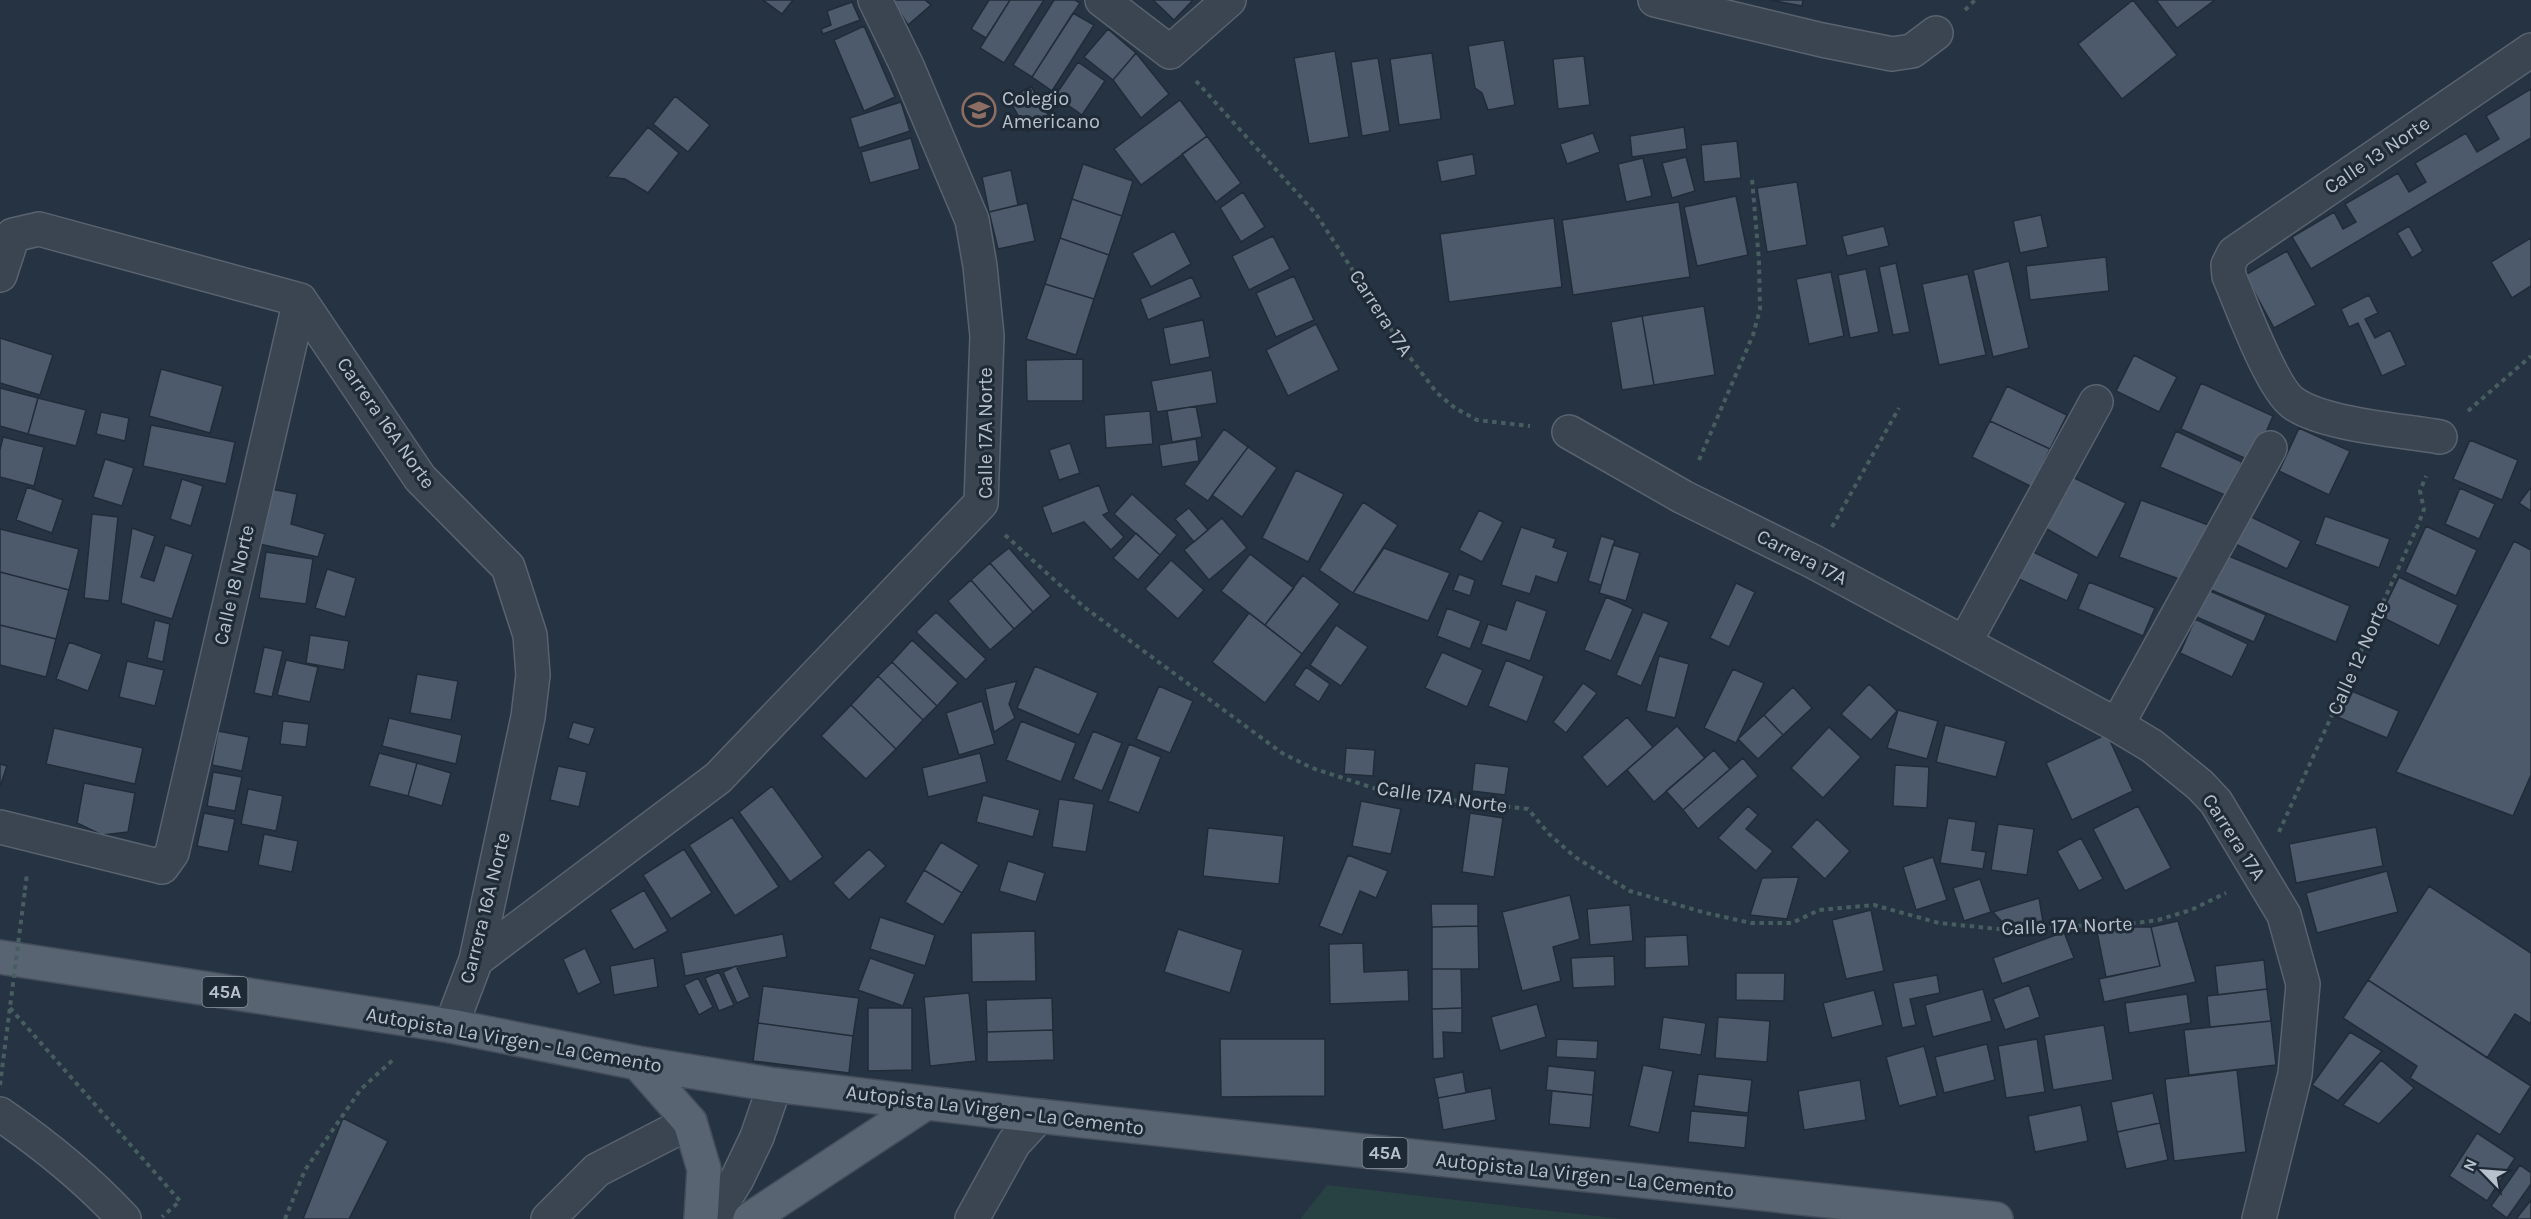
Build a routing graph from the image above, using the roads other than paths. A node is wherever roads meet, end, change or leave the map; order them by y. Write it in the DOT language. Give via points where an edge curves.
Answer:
graph roads {
  1 [pos="874,0"];
  2 [pos="1102,0"];
  3 [pos="1229,0"];
  4 [pos="1655,0"];
  5 [pos="1936,33"];
  6 [pos="2531,50"];
  7 [pos="0,275"];
  8 [pos="300,300"];
  9 [pos="2096,402"];
  10 [pos="1569,432"];
  11 [pos="2440,437"];
  12 [pos="2270,448"];
  13 [pos="1965,642"];
  14 [pos="2117,725"];
  15 [pos="0,827"];
  16 [pos="0,957"];
  17 [pos="476,960"];
  18 [pos="442,1025"];
  19 [pos="638,1063"];
  20 [pos="775,1084"];
  21 [pos="926,1103"];
  22 [pos="0,1114"];
  23 [pos="1039,1116"];
  24 [pos="690,1122"];
  25 [pos="124,1219"];
  26 [pos="548,1219"];
  27 [pos="701,1219"];
  28 [pos="712,1219"];
  29 [pos="750,1219"];
  30 [pos="972,1219"];
  31 [pos="1996,1219"];
  32 [pos="2259,1219"];
  1 -- 17 [label="street, Calle 17A Norte" via="907,66 972,220 987,336 981,503 718,778"];
  2 -- 3 [label="street" via="1170,52"];
  4 -- 5 [label="street" via="1892,54 1912,51"];
  6 -- 11 [label="street, Calle 13 Norte" via="2234,253 2228,265 2229,276 2271,373 2291,402 2312,414"];
  7 -- 8 [label="street" via="13,235 39,229"];
  8 -- 15 [label="street, Calle 18 Norte" via="172,853 162,867"];
  8 -- 17 [label="street, Carrera 16A Norte" via="420,478 508,567 530,635 533,675 528,717"];
  9 -- 13 [label="street"];
  10 -- 13 [label="street, Carrera 17A" via="1683,497"];
  12 -- 14 [label="street"];
  13 -- 14 [label="street, Carrera 17A"];
  14 -- 32 [label="street, Carrera 17A" via="2152,746 2216,802 2284,915 2303,984 2295,1074"];
  16 -- 18 [label="main road, Autopista La Virgen - La Cemento / 45A"];
  17 -- 18 [label="street, Carrera 16A Norte"];
  18 -- 19 [label="main road, Autopista La Virgen - La Cemento / 45A"];
  19 -- 20 [label="main road, Autopista La Virgen - La Cemento / 45A"];
  19 -- 24 [label="main road"];
  20 -- 21 [label="main road, Autopista La Virgen - La Cemento / 45A"];
  20 -- 28 [label="street" via="757,1137"];
  21 -- 23 [label="main road, Autopista La Virgen - La Cemento / 45A"];
  21 -- 29 [label="main road"];
  22 -- 25 [label="street" via="82,1176"];
  23 -- 30 [label="street" via="1014,1143"];
  23 -- 31 [label="main road, Autopista La Virgen - La Cemento / 45A"];
  24 -- 26 [label="street" via="597,1170"];
  24 -- 27 [label="main road" via="704,1169"];
}
